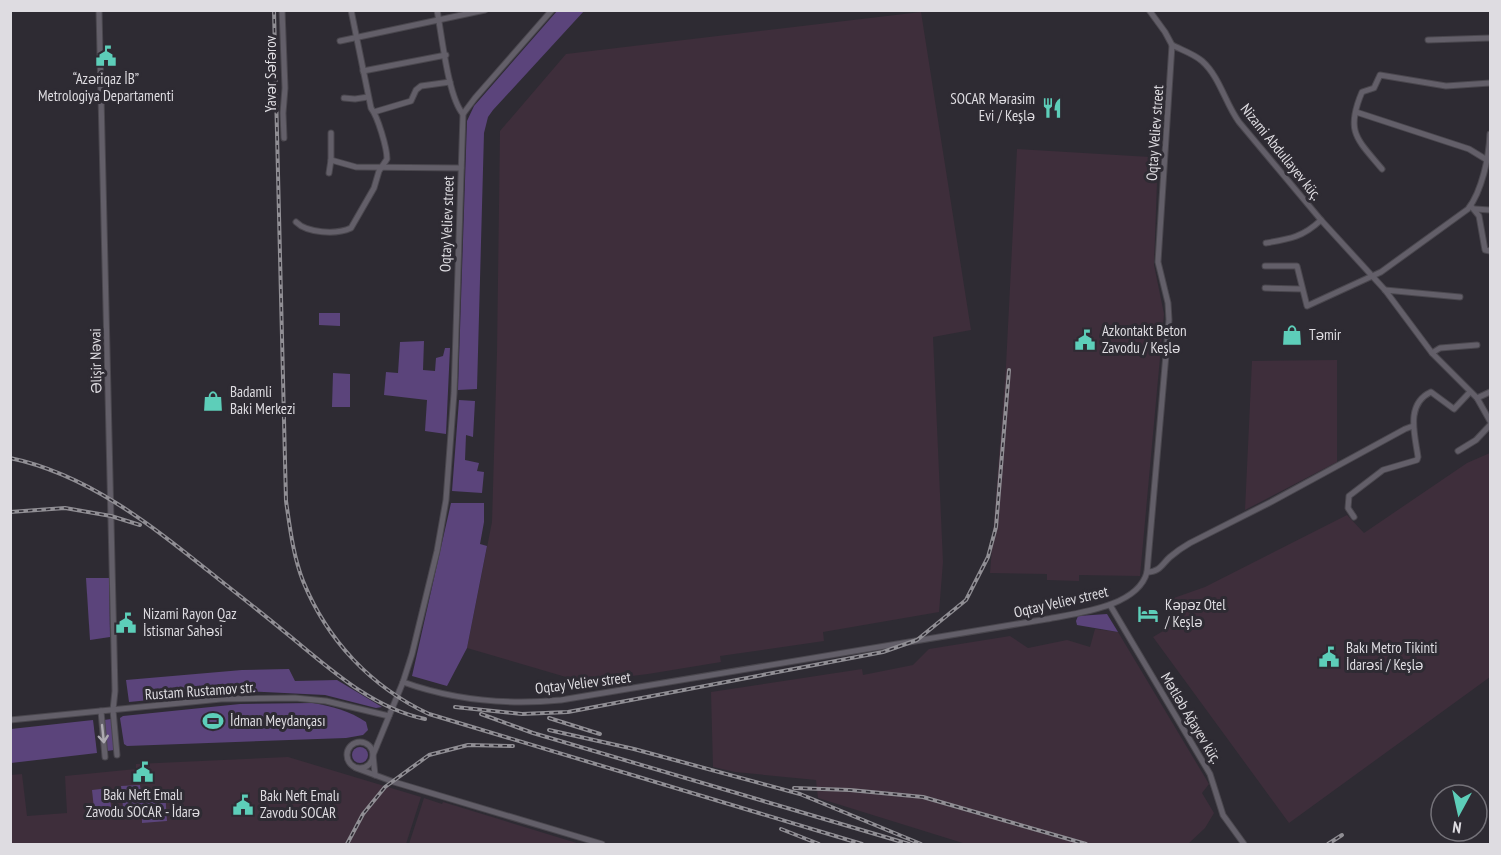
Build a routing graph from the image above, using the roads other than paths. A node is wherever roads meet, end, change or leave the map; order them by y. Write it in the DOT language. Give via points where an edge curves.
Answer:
graph roads {
  1 [pos="99,10"];
  2 [pos="282,10"];
  3 [pos="351,10"];
  4 [pos="437,10"];
  5 [pos="485,10"];
  6 [pos="552,10"];
  7 [pos="1149,10"];
  8 [pos="439,20"];
  9 [pos="357,37"];
  10 [pos="1491,38"];
  11 [pos="1428,40"];
  12 [pos="340,41"];
  13 [pos="1172,45"];
  14 [pos="446,55"];
  15 [pos="363,71"];
  16 [pos="450,82"];
  17 [pos="1491,83"];
  18 [pos="368,97"];
  19 [pos="344,98"];
  20 [pos="374,112"];
  21 [pos="1356,112"];
  22 [pos="464,114"];
  23 [pos="331,133"];
  24 [pos="1491,134"];
  25 [pos="284,138"];
  26 [pos="331,160"];
  27 [pos="1487,160"];
  28 [pos="382,167"];
  29 [pos="461,168"];
  30 [pos="1382,169"];
  31 [pos="328,173"];
  32 [pos="1473,207"];
  33 [pos="1491,210"];
  34 [pos="1321,220"];
  35 [pos="296,222"];
  36 [pos="1266,243"];
  37 [pos="1491,251"];
  38 [pos="1265,266"];
  39 [pos="1373,277"];
  40 [pos="1265,288"];
  41 [pos="1301,289"];
  42 [pos="1385,290"];
  43 [pos="1460,297"];
  44 [pos="1477,345"];
  45 [pos="1432,353"];
  46 [pos="1491,392"];
  47 [pos="1469,393"];
  48 [pos="1477,398"];
  49 [pos="1491,423"];
  50 [pos="1413,426"];
  51 [pos="1458,451"];
  52 [pos="1354,517"];
  53 [pos="1147,572"];
  54 [pos="1110,605"];
  55 [pos="403,682"];
  56 [pos="113,710"];
  57 [pos="101,711"];
  58 [pos="389,716"];
  59 [pos="10,720"];
  60 [pos="117,754"];
  61 [pos="373,755"];
  62 [pos="105,757"];
  63 [pos="356,768"];
  64 [pos="375,775"];
  65 [pos="602,844"];
  66 [pos="1244,844"];
  1 -- 56 [label="street, Əlişir Nəvai" via="116,691"];
  2 -- 25 [label="street, Yavər Səfərov"];
  3 -- 9 [label="street"];
  4 -- 8 [label="street"];
  5 -- 8 [label="street"];
  6 -- 22 [label="street"];
  7 -- 13 [label="street"];
  8 -- 9 [label="street"];
  8 -- 14 [label="street"];
  9 -- 12 [label="street"];
  9 -- 15 [label="street"];
  10 -- 11 [label="street"];
  13 -- 34 [label="street, Nizami Abdullayev küç." via="1197,57 1213,73 1232,113"];
  13 -- 53 [label="street, Oqtay Veliev street" via="1158,262 1169,311"];
  14 -- 15 [label="street"];
  14 -- 16 [label="street"];
  15 -- 18 [label="street"];
  16 -- 20 [label="street" via="421,86 411,101"];
  16 -- 22 [label="street" via="456,104"];
  17 -- 21 [label="street" via="1446,86 1380,75 1374,88 1362,92"];
  18 -- 19 [label="street"];
  18 -- 20 [label="street"];
  20 -- 28 [label="street" via="387,155"];
  21 -- 27 [label="street" via="1469,149"];
  21 -- 30 [label="street" via="1355,135"];
  22 -- 29 [label="street, Oqtay Veliev street"];
  23 -- 26 [label="street"];
  24 -- 27 [label="street"];
  26 -- 28 [label="street" via="351,167"];
  26 -- 31 [label="street"];
  27 -- 32 [label="street"];
  28 -- 29 [label="street"];
  28 -- 35 [label="street" via="351,228 306,230"];
  29 -- 55 [label="street, Oqtay Veliev street" via="446,500 428,590"];
  32 -- 33 [label="street"];
  32 -- 37 [label="street" via="1479,216 1484,248"];
  32 -- 39 [label="street"];
  34 -- 36 [label="street" via="1300,236"];
  34 -- 39 [label="street, Nizami Abdullayev küç."];
  38 -- 41 [label="street" via="1297,266"];
  39 -- 41 [label="street" via="1307,306"];
  39 -- 42 [label="street, Nizami Abdullayev küç."];
  40 -- 41 [label="street"];
  42 -- 43 [label="street"];
  42 -- 45 [label="street, Nizami Abdullayev küç."];
  44 -- 45 [label="street" via="1440,348"];
  45 -- 47 [label="street, Nizami Abdullayev küç."];
  46 -- 48 [label="street"];
  47 -- 48 [label="street, Nizami Abdullayev küç."];
  47 -- 50 [label="street" via="1450,409 1428,392 1417,404"];
  48 -- 49 [label="street, Nizami Abdullayev küç."];
  49 -- 51 [label="street" via="1476,440"];
  50 -- 52 [label="street" via="1417,460 1377,473 1349,496 1348,508"];
  50 -- 53 [label="street" via="1178,550 1156,571"];
  53 -- 54 [label="street, Oqtay Veliev street" via="1143,584"];
  54 -- 55 [label="street, Oqtay Veliev street" via="561,700 506,702 456,696"];
  54 -- 66 [label="street, Mətləb Ağayev küç." via="1210,774 1223,815"];
  55 -- 58 [label="street, Oqtay Veliev street"];
  56 -- 57 [label="street, Rustam Rustamov str."];
  56 -- 58 [label="street, Rustam Rustamov str." via="221,699 295,698"];
  56 -- 60 [label="street, Əlişir Nəvai"];
  57 -- 59 [label="street, Rustam Rustamov str."];
  57 -- 62 [label="street, one-way"];
  58 -- 61 [label="street, Oqtay Veliev street"];
  61 -- 63 [label="street" via="370,764"];
  61 -- 63 [label="street" via="365,743 355,743 347,756"];
  61 -- 64 [label="street"];
  63 -- 64 [label="street"];
  64 -- 65 [label="street"];
}
